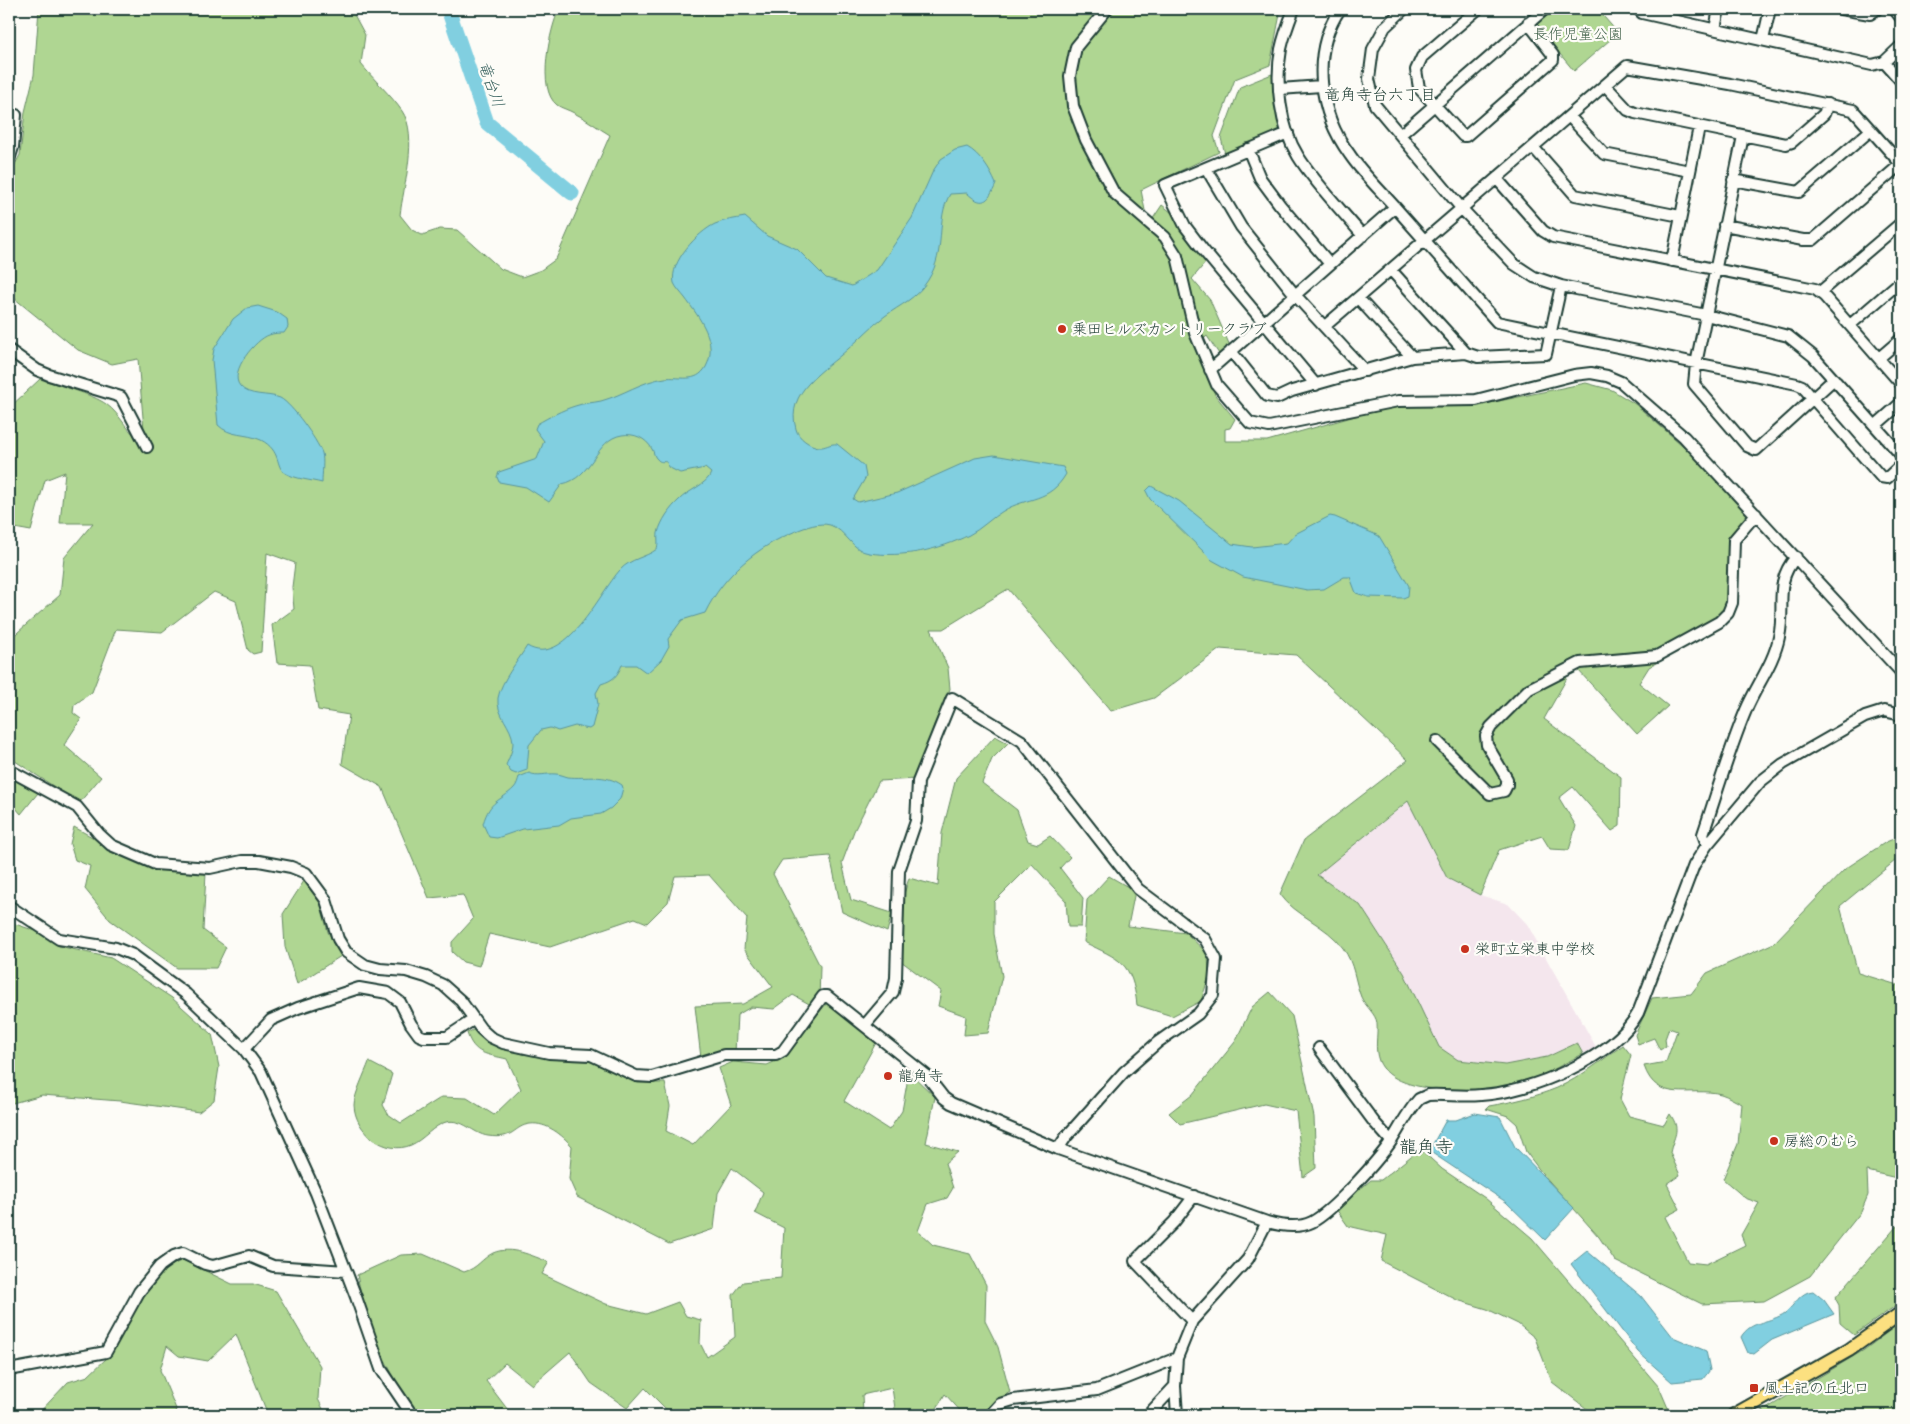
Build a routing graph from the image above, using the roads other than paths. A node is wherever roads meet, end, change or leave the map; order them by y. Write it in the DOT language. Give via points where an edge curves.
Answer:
graph roads {
  1 [pos="1107,9"];
  2 [pos="1294,9"];
  3 [pos="1340,9"];
  4 [pos="1478,9"];
  5 [pos="1545,9"];
  6 [pos="1638,9"];
  7 [pos="1719,9"];
  8 [pos="1770,9"];
  9 [pos="1841,9"];
  10 [pos="1877,9"];
  11 [pos="1894,9"];
  12 [pos="1397,11"];
  13 [pos="1901,18"];
  14 [pos="1528,23"];
  15 [pos="1715,29"];
  16 [pos="1763,40"];
  17 [pos="1901,46"];
  18 [pos="1884,62"];
  19 [pos="1901,81"];
  20 [pos="1605,84"];
  21 [pos="1321,86"];
  22 [pos="1280,89"];
  23 [pos="1828,104"];
  24 [pos="1433,106"];
  25 [pos="16,115"];
  26 [pos="1569,116"];
  27 [pos="1699,127"];
  28 [pos="1871,130"];
  29 [pos="1288,133"];
  30 [pos="1400,135"];
  31 [pos="1743,136"];
  32 [pos="1533,147"];
  33 [pos="1248,149"];
  34 [pos="9,160"];
  35 [pos="1901,164"];
  36 [pos="1206,168"];
  37 [pos="1690,171"];
  38 [pos="1497,179"];
  39 [pos="1734,180"];
  40 [pos="1395,207"];
  41 [pos="1462,209"];
  42 [pos="1680,216"];
  43 [pos="1901,223"];
  44 [pos="1724,225"];
  45 [pos="1363,236"];
  46 [pos="1425,241"];
  47 [pos="1672,261"];
  48 [pos="1330,264"];
  49 [pos="1715,269"];
  50 [pos="1391,270"];
  51 [pos="1901,281"];
  52 [pos="1561,286"];
  53 [pos="1820,292"];
  54 [pos="1296,296"];
  55 [pos="1358,298"];
  56 [pos="1706,315"];
  57 [pos="1264,323"];
  58 [pos="1850,325"];
  59 [pos="1325,326"];
  60 [pos="1551,334"];
  61 [pos="1901,339"];
  62 [pos="9,350"];
  63 [pos="1232,351"];
  64 [pos="1466,353"];
  65 [pos="1412,357"];
  66 [pos="1879,358"];
  67 [pos="1696,364"];
  68 [pos="1210,370"];
  69 [pos="1365,371"];
  70 [pos="1834,379"];
  71 [pos="1901,384"];
  72 [pos="1316,385"];
  73 [pos="1813,399"];
  74 [pos="1901,404"];
  75 [pos="1876,426"];
  76 [pos="147,447"];
  77 [pos="1901,455"];
  78 [pos="1901,465"];
  79 [pos="1756,514"];
  80 [pos="1796,557"];
  81 [pos="1901,672"];
  82 [pos="1901,715"];
  83 [pos="1437,741"];
  84 [pos="9,770"];
  85 [pos="1707,845"];
  86 [pos="9,906"];
  87 [pos="473,1020"];
  88 [pos="865,1025"];
  89 [pos="1318,1048"];
  90 [pos="244,1049"];
  91 [pos="1391,1141"];
  92 [pos="1058,1149"];
  93 [pos="1194,1196"];
  94 [pos="1267,1222"];
  95 [pos="346,1271"];
  96 [pos="1901,1313"];
  97 [pos="1192,1321"];
  98 [pos="1177,1358"];
  99 [pos="9,1370"];
  100 [pos="1175,1386"];
  101 [pos="412,1415"];
  102 [pos="990,1415"];
  103 [pos="1148,1415"];
  104 [pos="1177,1415"];
  105 [pos="1734,1415"];
  1 -- 68 [label="street" via="1076,47 1070,76 1073,106 1094,159 1114,193 1165,236 1177,256 1195,333"];
  2 -- 22 [label="street" via="1281,50"];
  3 -- 21 [label="street" via="1331,22 1321,57"];
  4 -- 24 [label="street" via="1419,62 1416,70 1419,88"];
  5 -- 14 [label="street"];
  6 -- 15 [label="street" via="1642,13"];
  7 -- 15 [label="street"];
  8 -- 16 [label="street"];
  9 -- 10 [label="street" via="1870,14"];
  11 -- 13 [label="street"];
  12 -- 30 [label="street" via="1378,37 1368,71 1376,105"];
  14 -- 24 [label="street"];
  14 -- 24 [label="street" via="1553,55 1553,60 1473,130 1466,136 1460,135"];
  15 -- 16 [label="street"];
  16 -- 18 [label="street" via="1872,65"];
  17 -- 18 [label="street"];
  18 -- 19 [label="street"];
  20 -- 23 [label="street" via="1632,65"];
  20 -- 26 [label="street"];
  20 -- 27 [label="street" via="1631,112"];
  21 -- 22 [label="street"];
  21 -- 40 [label="street" via="1333,126 1350,155"];
  22 -- 29 [label="street"];
  23 -- 28 [label="street" via="1853,110"];
  23 -- 31 [label="street" via="1824,114 1789,144"];
  24 -- 30 [label="street"];
  25 -- 34 [label="street"];
  26 -- 32 [label="street"];
  26 -- 37 [label="street" via="1604,154"];
  27 -- 31 [label="street"];
  27 -- 37 [label="street"];
  28 -- 35 [label="street"];
  28 -- 39 [label="street" via="1799,192"];
  29 -- 33 [label="street"];
  29 -- 45 [label="street" via="1298,156"];
  30 -- 41 [label="street"];
  31 -- 39 [label="street"];
  32 -- 38 [label="street"];
  32 -- 42 [label="street" via="1575,195"];
  33 -- 36 [label="street"];
  33 -- 48 [label="street" via="1260,178"];
  35 -- 44 [label="street" via="1813,240"];
  36 -- 54 [label="street" via="1241,227"];
  36 -- 57 [label="street" via="1165,185 1185,226"];
  37 -- 42 [label="street"];
  38 -- 41 [label="street"];
  38 -- 47 [label="street" via="1553,238"];
  39 -- 44 [label="street"];
  40 -- 45 [label="street"];
  40 -- 46 [label="street"];
  41 -- 46 [label="street"];
  41 -- 52 [label="street" via="1523,272"];
  42 -- 47 [label="street"];
  43 -- 53 [label="street"];
  44 -- 49 [label="street"];
  45 -- 48 [label="street"];
  46 -- 50 [label="street"];
  46 -- 60 [label="street" via="1494,320"];
  47 -- 49 [label="street"];
  48 -- 54 [label="street"];
  49 -- 53 [label="street"];
  49 -- 56 [label="street"];
  50 -- 55 [label="street"];
  50 -- 64 [label="street"];
  51 -- 58 [label="street"];
  52 -- 56 [label="street"];
  52 -- 60 [label="street"];
  53 -- 58 [label="street"];
  54 -- 57 [label="street"];
  54 -- 59 [label="street"];
  55 -- 59 [label="street"];
  55 -- 65 [label="street"];
  56 -- 67 [label="street"];
  56 -- 70 [label="street" via="1788,336 1806,349"];
  57 -- 63 [label="street"];
  57 -- 72 [label="street"];
  58 -- 66 [label="street"];
  59 -- 69 [label="street"];
  60 -- 64 [label="street" via="1546,354 1478,358"];
  60 -- 67 [label="street"];
  61 -- 66 [label="street"];
  62 -- 76 [label="street" via="43,372 121,397"];
  63 -- 68 [label="street"];
  63 -- 72 [label="street" via="1267,396 1277,398"];
  64 -- 65 [label="street"];
  65 -- 69 [label="street"];
  66 -- 71 [label="street"];
  67 -- 73 [label="street" via="1797,384"];
  67 -- 73 [label="street" via="1693,378 1696,387 1753,450"];
  68 -- 79 [label="street" via="1218,385 1250,423 1269,427 1398,400 1476,400 1574,375 1591,373 1607,376 1621,382 1684,436"];
  69 -- 72 [label="street"];
  70 -- 73 [label="street"];
  70 -- 75 [label="street"];
  73 -- 78 [label="street" via="1880,477 1887,478"];
  74 -- 75 [label="street"];
  75 -- 77 [label="street"];
  79 -- 80 [label="street"];
  79 -- 83 [label="street" via="1734,540 1732,603 1719,622 1658,656 1580,663 1561,671 1529,689 1491,727 1486,736 1487,744 1507,779 1504,791 1490,794"];
  80 -- 81 [label="street"];
  80 -- 85 [label="street" via="1783,575 1780,636 1729,754 1703,834"];
  82 -- 85 [label="street" via="1884,711 1865,717 1769,774"];
  84 -- 87 [label="street" via="77,808 111,845 155,864 210,868 259,861 306,873 326,900 338,940 346,952 365,964 426,976 443,985 461,1001"];
  85 -- 91 [label="street" via="1690,875 1638,1013 1612,1046 1528,1088 1482,1095 1428,1095 1414,1105"];
  86 -- 90 [label="street" via="60,940 116,948 133,955 186,994"];
  87 -- 88 [label="street" via="490,1037 503,1043 549,1054 591,1055 636,1076 652,1077 724,1055 776,1055 783,1051 823,996 828,996"];
  87 -- 90 [label="street" via="446,1037 424,1037 415,1030 400,1002 388,993 359,988 277,1017"];
  88 -- 92 [label="street" via="926,1075 951,1103"];
  88 -- 92 [label="street" via="893,992 899,872 916,821 918,782 952,698 1022,741 1138,888 1205,939 1216,959 1213,995 1198,1014 1158,1042 1124,1072"];
  89 -- 91 [label="street"];
  90 -- 95 [label="street" via="261,1072 316,1193"];
  91 -- 94 [label="street" via="1359,1179 1311,1223 1299,1226"];
  92 -- 93 [label="street"];
  93 -- 94 [label="street"];
  93 -- 97 [label="street" via="1161,1237 1135,1261"];
  94 -- 97 [label="street" via="1248,1258"];
  95 -- 99 [label="street" via="273,1266 249,1256 213,1266 183,1254 174,1256 160,1266 139,1292 106,1352"];
  95 -- 101 [label="street" via="381,1369"];
  96 -- 105 [label="main road" via="1849,1350"];
  97 -- 98 [label="street"];
  98 -- 100 [label="street"];
  98 -- 102 [label="street" via="1097,1390 1013,1400 1000,1404"];
  100 -- 103 [label="street"];
  100 -- 104 [label="street"];
}
